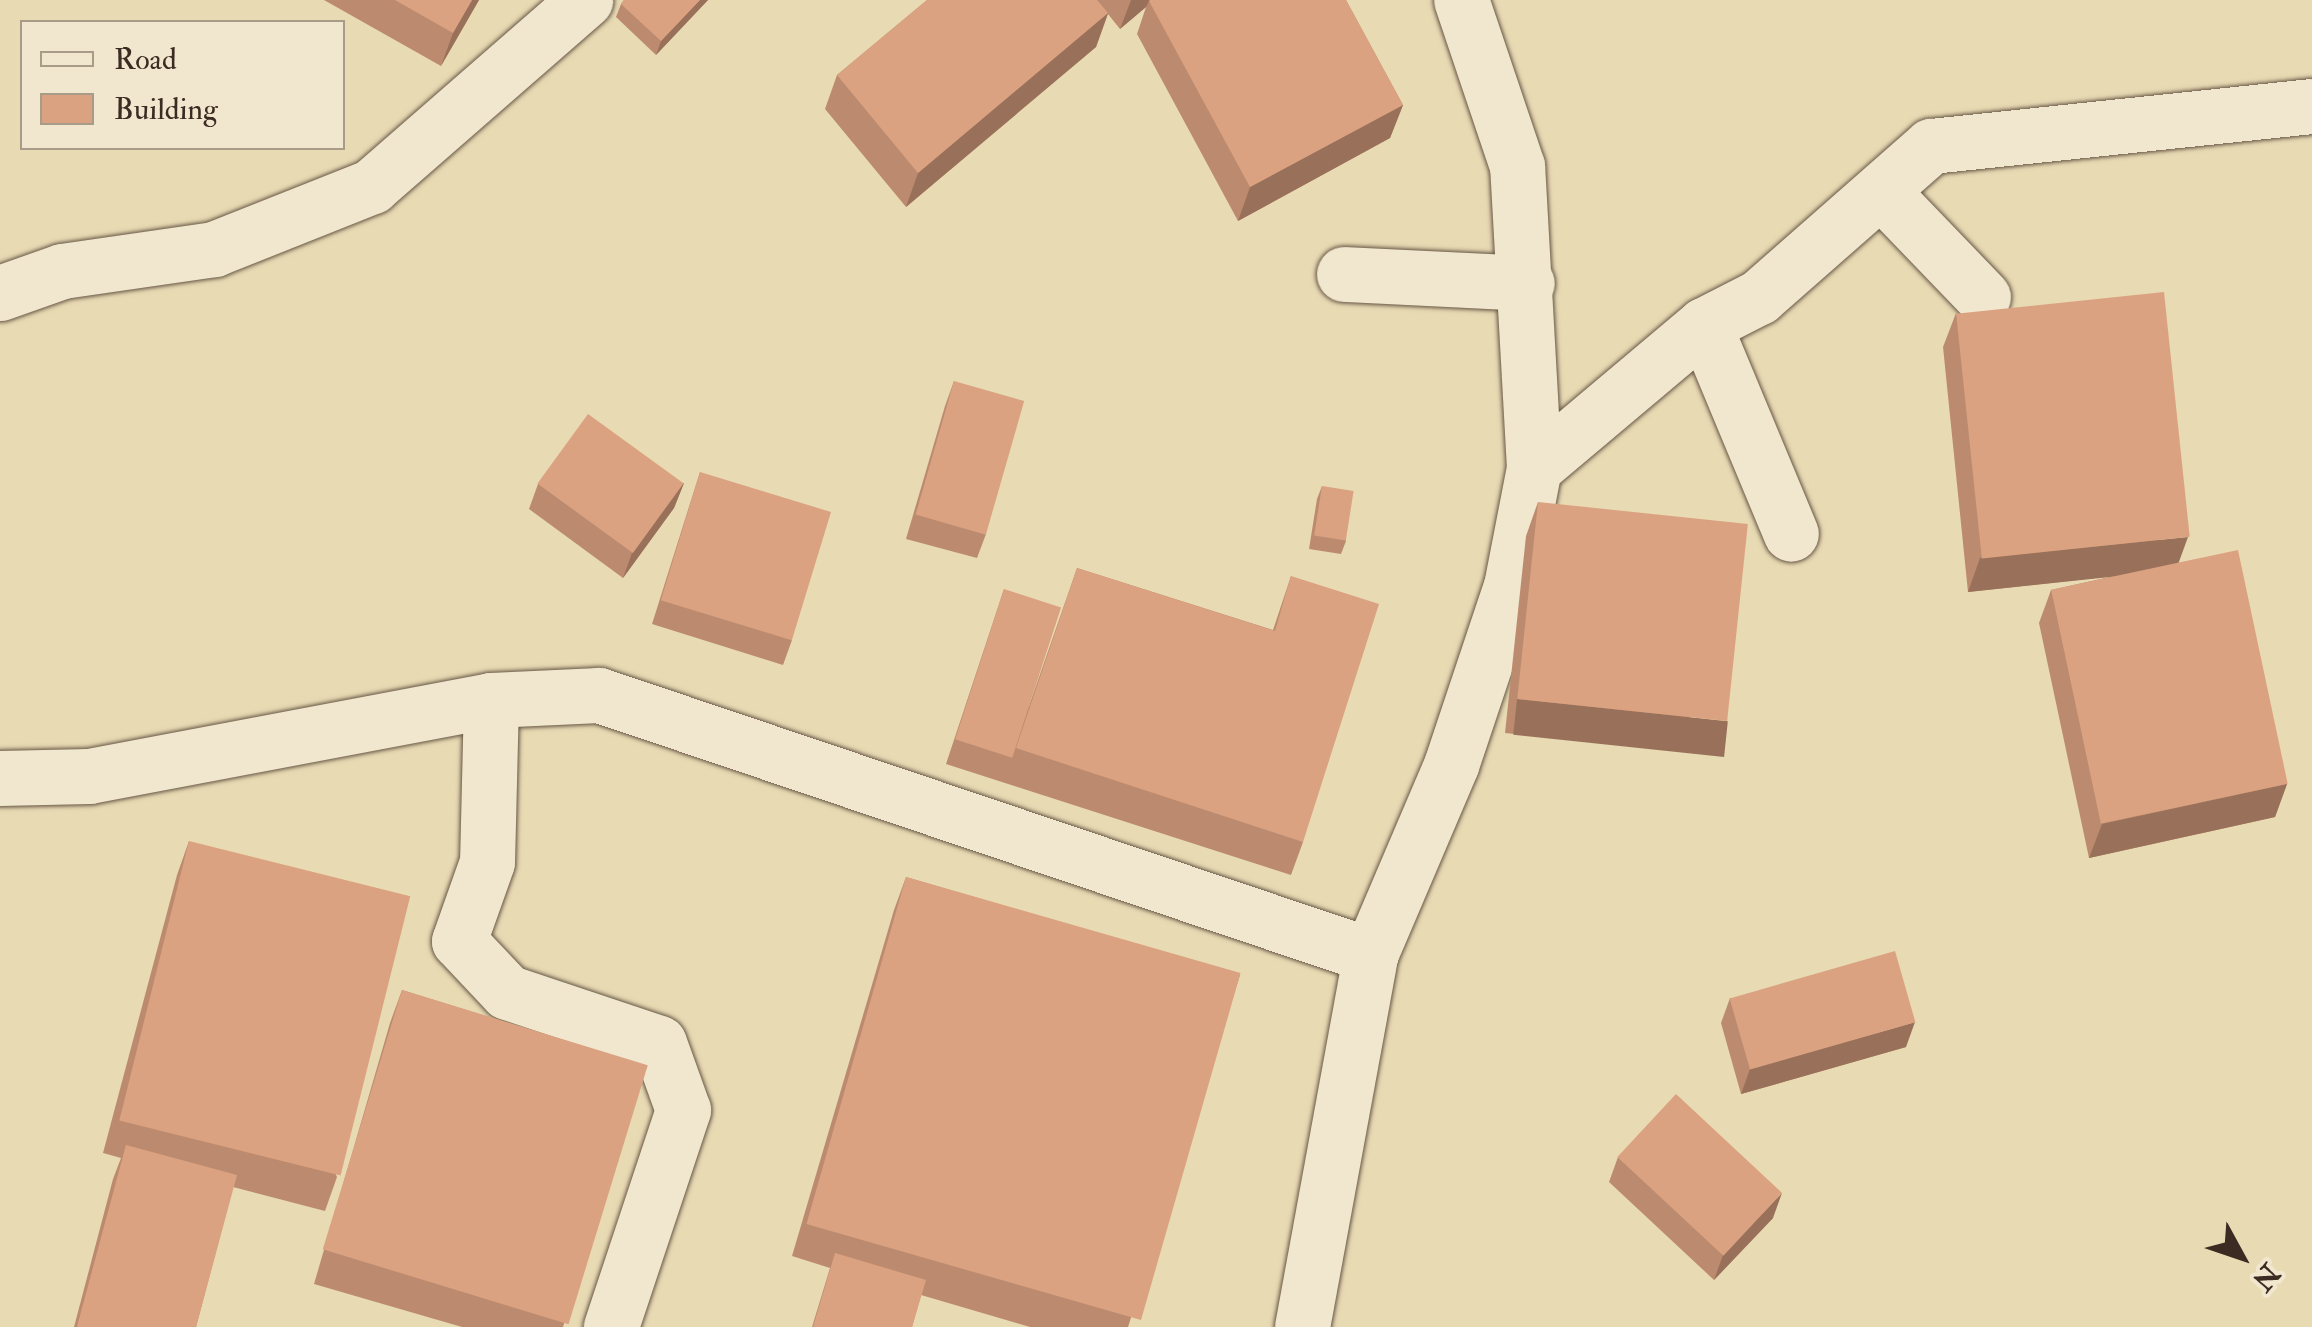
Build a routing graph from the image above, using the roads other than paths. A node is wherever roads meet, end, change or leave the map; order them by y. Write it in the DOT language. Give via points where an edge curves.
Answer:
graph roads {
  1 [pos="584,0"];
  2 [pos="1461,0"];
  3 [pos="2312,106"];
  4 [pos="1881,191"];
  5 [pos="1344,274"];
  6 [pos="1527,282"];
  7 [pos="0,293"];
  8 [pos="1984,297"];
  9 [pos="1704,325"];
  10 [pos="1534,468"];
  11 [pos="1792,534"];
  12 [pos="491,700"];
  13 [pos="0,778"];
  14 [pos="1370,955"];
  15 [pos="612,1327"];
  16 [pos="1302,1327"];
  1 -- 7 [label="street" via="372,186 214,249 62,271"];
  2 -- 6 [label="street" via="1516,166"];
  3 -- 4 [label="street" via="1931,146"];
  4 -- 8 [label="street"];
  4 -- 9 [label="street" via="1759,296"];
  5 -- 6 [label="street"];
  6 -- 10 [label="street"];
  9 -- 10 [label="street"];
  9 -- 11 [label="street"];
  10 -- 14 [label="street" via="1493,640"];
  12 -- 13 [label="street" via="89,776"];
  12 -- 14 [label="street" via="599,695"];
  12 -- 15 [label="street" via="487,862 460,940 507,992 659,1043 683,1110"];
  14 -- 16 [label="street"];
}
